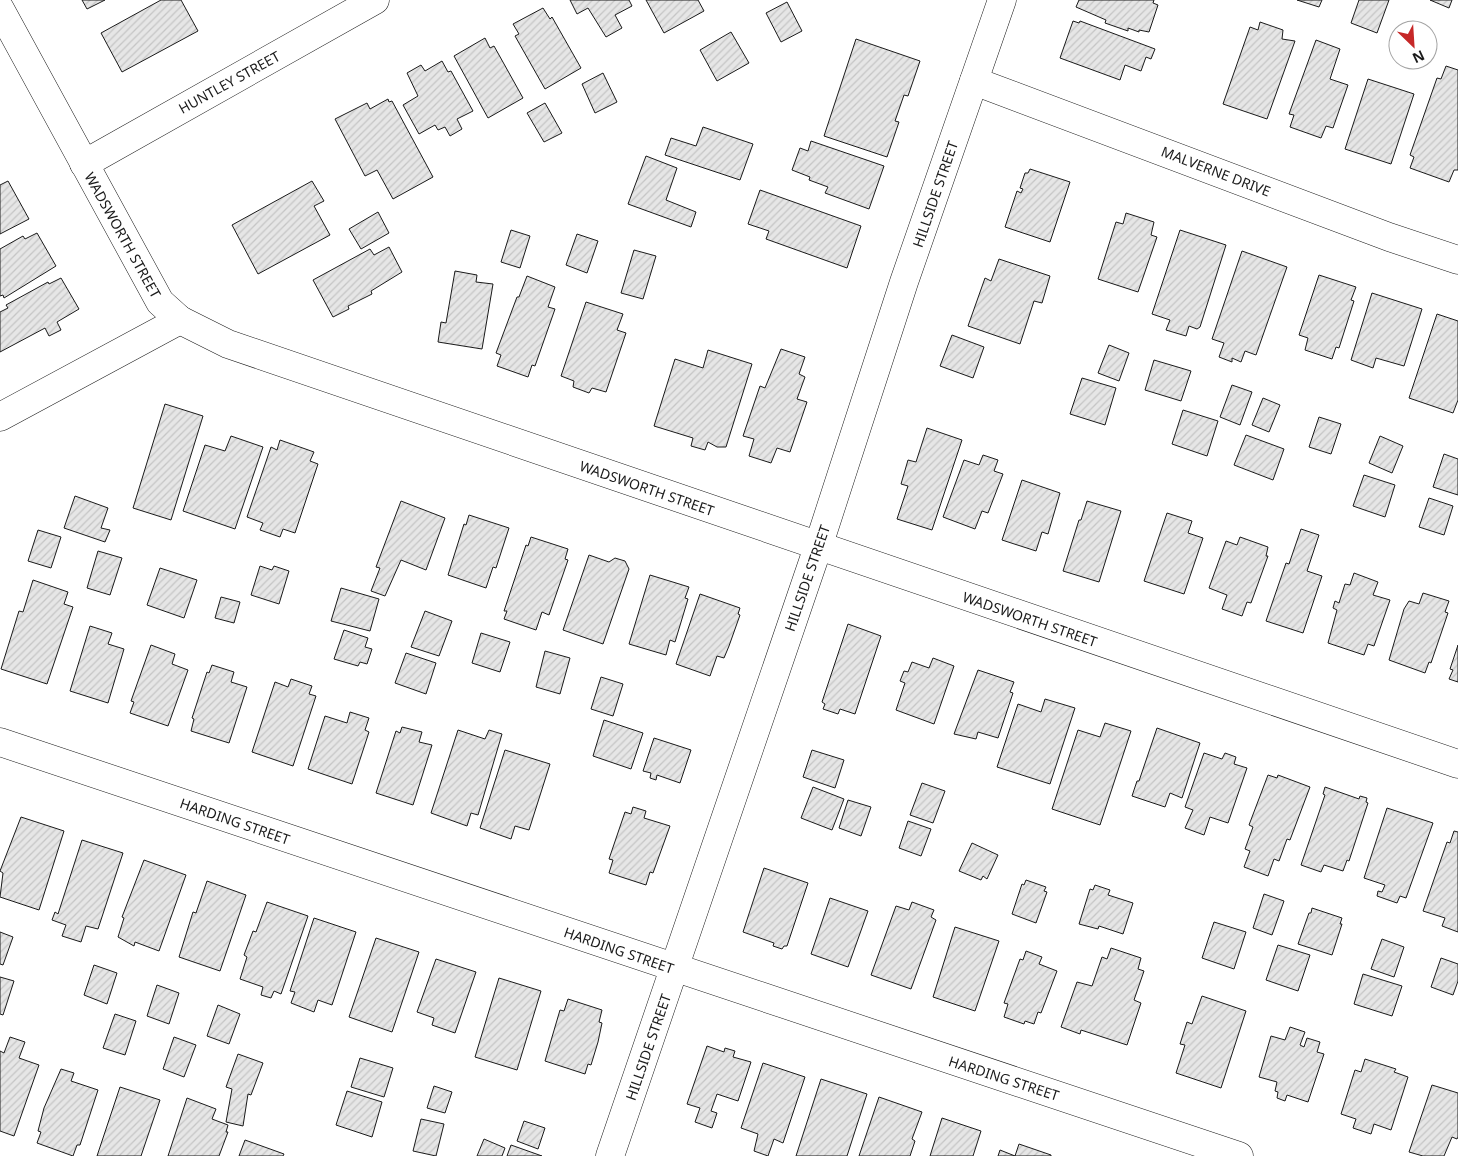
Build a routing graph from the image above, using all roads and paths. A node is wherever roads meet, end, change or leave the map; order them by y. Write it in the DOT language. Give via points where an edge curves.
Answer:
graph roads {
  1 [pos="375,0"];
  2 [pos="1002,0"];
  3 [pos="0,9"];
  4 [pos="974,81"];
  5 [pos="84,164"];
  6 [pos="1458,260"];
  7 [pos="180,320"];
  8 [pos="0,417"];
  9 [pos="818,547"];
  10 [pos="0,742"];
  11 [pos="1458,764"];
  12 [pos="674,968"];
  13 [pos="610,1156"];
  14 [pos="1239,1156"];
  1 -- 5 [label="street, HUNTLEY STREET"];
  2 -- 4 [label="street, HILLSIDE STREET"];
  3 -- 5 [label="street, WADSWORTH STREET"];
  4 -- 6 [label="street, MALVERNE DRIVE"];
  4 -- 9 [label="street, HILLSIDE STREET" via="904,282"];
  5 -- 7 [label="street, WADSWORTH STREET" via="160,302"];
  7 -- 8 [label="street"];
  7 -- 9 [label="street, WADSWORTH STREET" via="228,344"];
  9 -- 11 [label="street, WADSWORTH STREET"];
  9 -- 12 [label="street, HILLSIDE STREET"];
  10 -- 12 [label="street, HARDING STREET"];
  12 -- 13 [label="street, HILLSIDE STREET"];
  12 -- 14 [label="street, HARDING STREET"];
}
